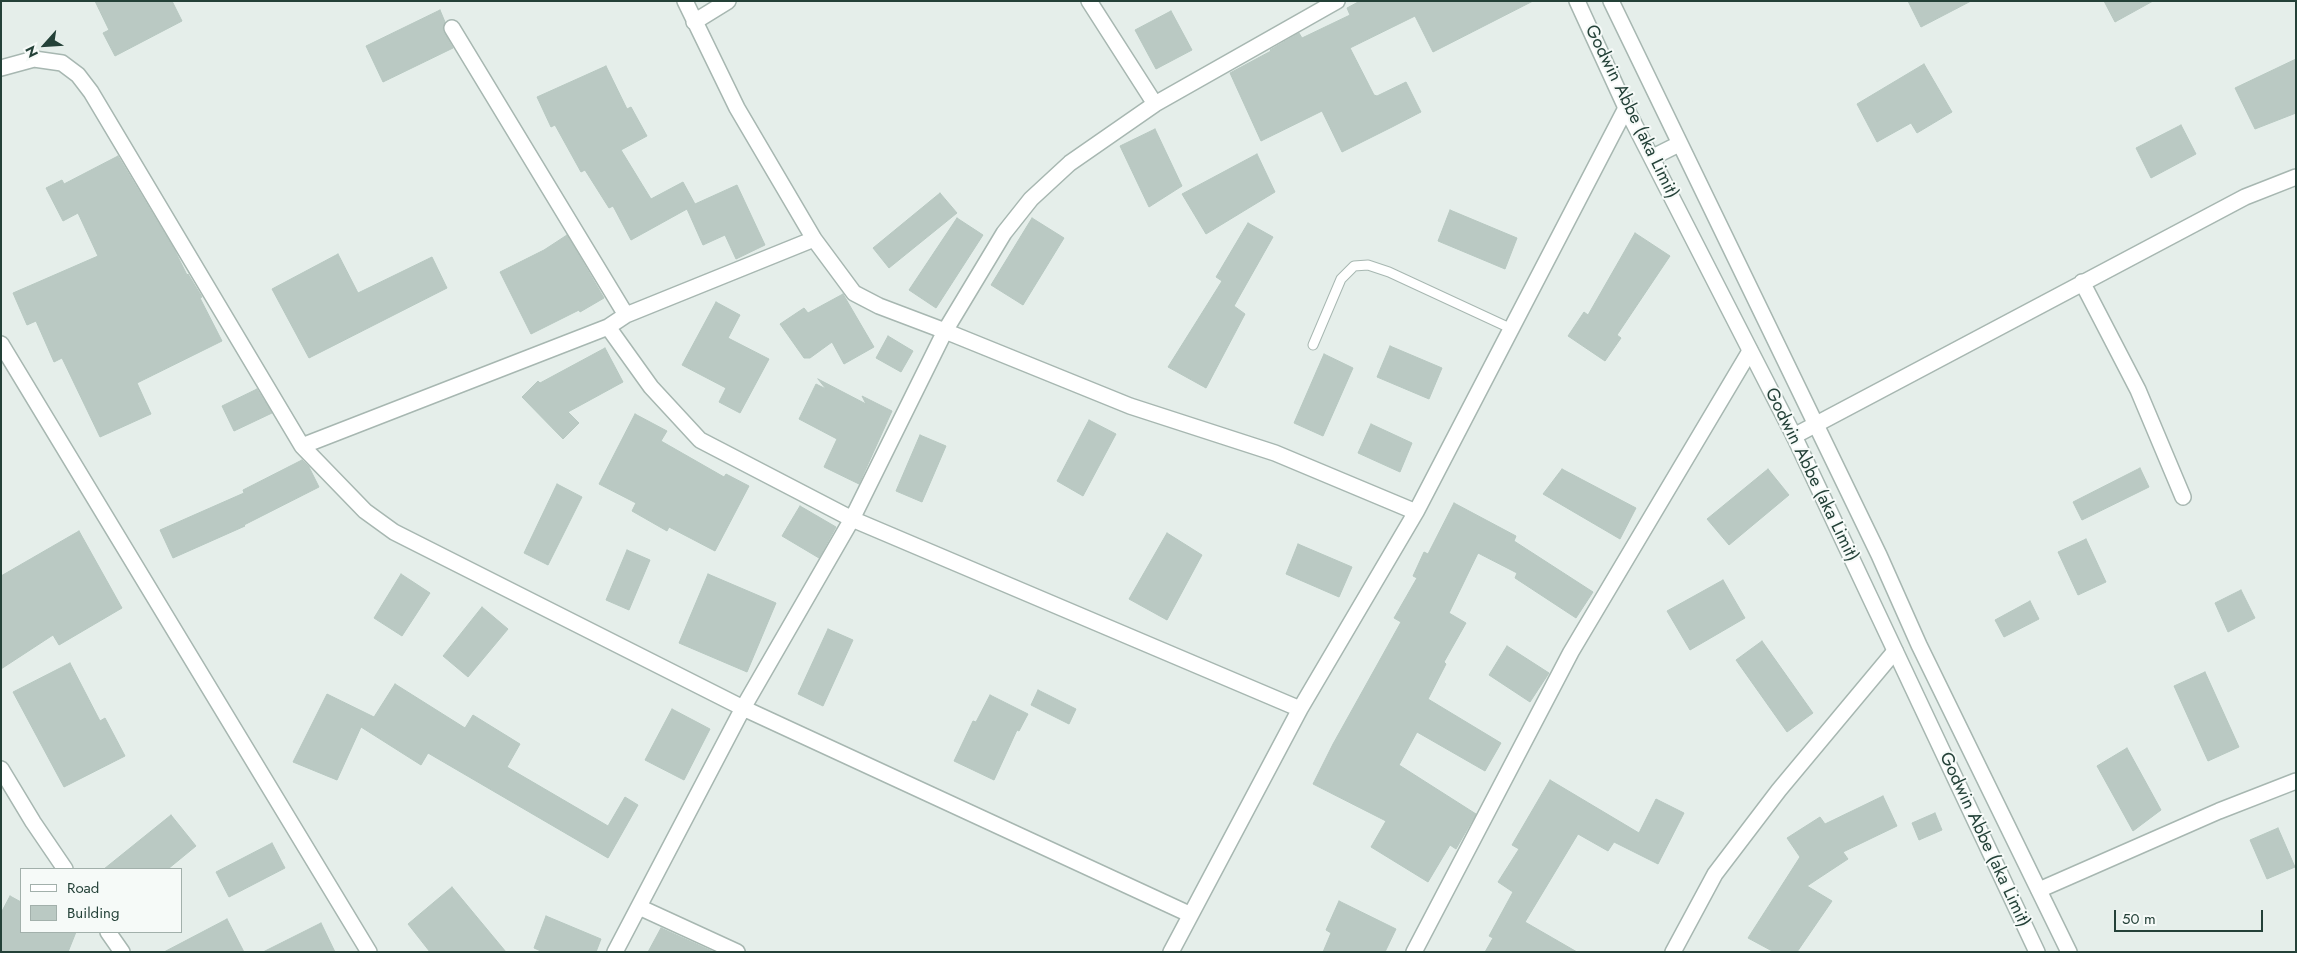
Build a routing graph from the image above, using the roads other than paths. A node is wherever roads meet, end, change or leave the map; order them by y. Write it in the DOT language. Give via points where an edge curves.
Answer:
graph roads {
  1 [pos="685,1"];
  2 [pos="728,1"];
  3 [pos="1089,1"];
  4 [pos="1337,1"];
  5 [pos="1576,1"];
  6 [pos="1611,1"];
  7 [pos="694,22"];
  8 [pos="452,28"];
  9 [pos="1,68"];
  10 [pos="1155,104"];
  11 [pos="1626,108"];
  12 [pos="1679,144"];
  13 [pos="1653,157"];
  14 [pos="2296,176"];
  15 [pos="814,239"];
  16 [pos="2082,282"];
  17 [pos="626,315"];
  18 [pos="608,327"];
  19 [pos="1512,329"];
  20 [pos="945,331"];
  21 [pos="1,344"];
  22 [pos="1312,345"];
  23 [pos="1750,351"];
  24 [pos="1816,424"];
  25 [pos="1794,436"];
  26 [pos="302,446"];
  27 [pos="2183,497"];
  28 [pos="1416,512"];
  29 [pos="852,519"];
  30 [pos="1895,651"];
  31 [pos="743,708"];
  32 [pos="1300,709"];
  33 [pos="1,769"];
  34 [pos="2296,781"];
  35 [pos="64,868"];
  36 [pos="2039,890"];
  37 [pos="639,907"];
  38 [pos="1190,914"];
  39 [pos="109,933"];
  40 [pos="122,952"];
  41 [pos="368,952"];
  42 [pos="615,952"];
  43 [pos="738,952"];
  44 [pos="1171,952"];
  45 [pos="1414,952"];
  46 [pos="1673,952"];
  47 [pos="2037,952"];
  48 [pos="2069,952"];
  1 -- 7 [label="street"];
  2 -- 7 [label="street"];
  3 -- 10 [label="street"];
  4 -- 10 [label="street"];
  5 -- 11 [label="street, Godwin Abbe (aka Limit)"];
  6 -- 12 [label="street, Godwin Abbe (aka Limit)"];
  7 -- 15 [label="street" via="737,108"];
  8 -- 17 [label="street"];
  9 -- 26 [label="street" via="34,59 62,63 91,92"];
  10 -- 20 [label="street" via="1070,162 1031,199 1004,233"];
  11 -- 13 [label="street, Godwin Abbe (aka Limit)"];
  11 -- 19 [label="street"];
  12 -- 13 [label="street"];
  12 -- 24 [label="street, Godwin Abbe (aka Limit)"];
  13 -- 23 [label="street, Godwin Abbe (aka Limit)"];
  14 -- 16 [label="street" via="2245,197"];
  15 -- 17 [label="street"];
  15 -- 20 [label="street" via="854,292 880,306"];
  16 -- 24 [label="street"];
  16 -- 27 [label="street" via="2138,390"];
  17 -- 18 [label="street"];
  18 -- 26 [label="street"];
  18 -- 29 [label="street" via="651,386 700,440"];
  19 -- 22 [label="lane" via="1389,272 1368,265 1354,266 1341,279"];
  19 -- 28 [label="street"];
  20 -- 28 [label="street" via="1130,406 1275,453"];
  20 -- 29 [label="street"];
  21 -- 41 [label="street"];
  23 -- 25 [label="street, Godwin Abbe (aka Limit)"];
  23 -- 45 [label="street" via="1571,652"];
  24 -- 25 [label="street"];
  24 -- 36 [label="street, Godwin Abbe (aka Limit)"];
  25 -- 30 [label="street, Godwin Abbe (aka Limit)"];
  26 -- 31 [label="street" via="365,511 394,532"];
  28 -- 32 [label="street"];
  29 -- 31 [label="street"];
  29 -- 32 [label="street"];
  30 -- 46 [label="street" via="1779,790 1715,874"];
  30 -- 47 [label="street, Godwin Abbe (aka Limit)"];
  31 -- 37 [label="street"];
  31 -- 38 [label="street"];
  32 -- 38 [label="street"];
  33 -- 35 [label="street"];
  34 -- 36 [label="street"];
  36 -- 48 [label="street, Godwin Abbe (aka Limit)"];
  37 -- 42 [label="street"];
  37 -- 43 [label="street"];
  38 -- 44 [label="street"];
  39 -- 40 [label="street"];
}
